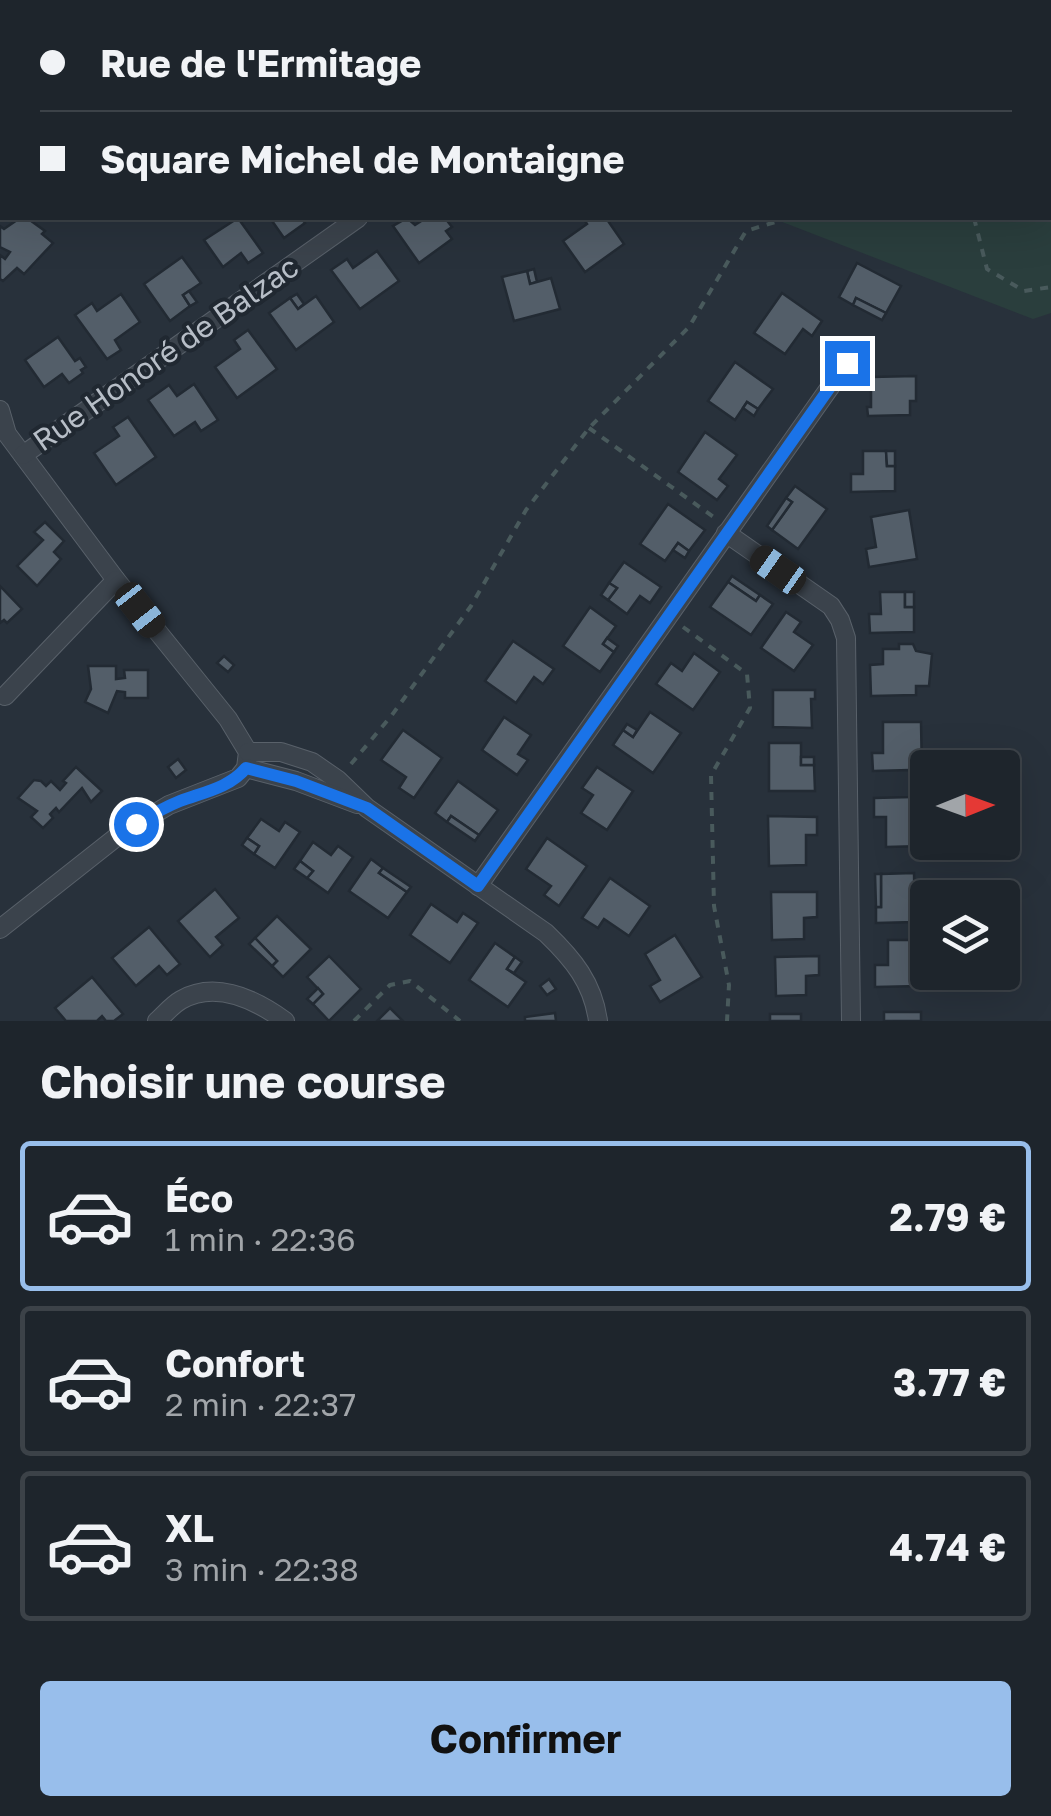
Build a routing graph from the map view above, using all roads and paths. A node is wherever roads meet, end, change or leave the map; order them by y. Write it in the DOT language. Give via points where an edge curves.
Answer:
graph roads {
  1 [pos="355,220"];
  2 [pos="782,220"];
  3 [pos="975,220"];
  4 [pos="1051,287"];
  5 [pos="847,363"];
  6 [pos="0,410"];
  7 [pos="589,428"];
  8 [pos="4,437"];
  9 [pos="23,455"];
  10 [pos="728,531"];
  11 [pos="116,580"];
  12 [pos="667,615"];
  13 [pos="5,696"];
  14 [pos="247,760"];
  15 [pos="338,780"];
  16 [pos="367,808"];
  17 [pos="478,886"];
  18 [pos="0,928"];
  19 [pos="157,1021"];
  20 [pos="285,1021"];
  21 [pos="354,1021"];
  22 [pos="460,1021"];
  23 [pos="598,1021"];
  24 [pos="727,1021"];
  25 [pos="851,1021"];
  1 -- 9 [label="street, Rue Honoré de Balzac"];
  2 -- 7 [label="path" via="746,231 689,327"];
  3 -- 4 [label="path" via="987,269 1024,291"];
  5 -- 10 [label="street"];
  6 -- 8 [label="street"];
  7 -- 10 [label="path"];
  7 -- 15 [label="path" via="526,510 460,622"];
  8 -- 9 [label="street"];
  9 -- 11 [label="street"];
  10 -- 12 [label="street"];
  10 -- 25 [label="street" via="831,606 846,638"];
  11 -- 13 [label="street"];
  11 -- 14 [label="street" via="228,718"];
  12 -- 17 [label="street"];
  12 -- 24 [label="path" via="747,674 750,708 712,775 714,906 729,985"];
  14 -- 15 [label="street" via="281,752"];
  14 -- 16 [label="street"];
  14 -- 18 [label="street" via="238,778 169,805 119,836"];
  15 -- 16 [label="street"];
  16 -- 17 [label="street"];
  17 -- 23 [label="street" via="569,955 587,980"];
  19 -- 20 [label="street" via="181,1000 205,993 259,1002"];
  21 -- 22 [label="path" via="390,985 410,981"];
}
